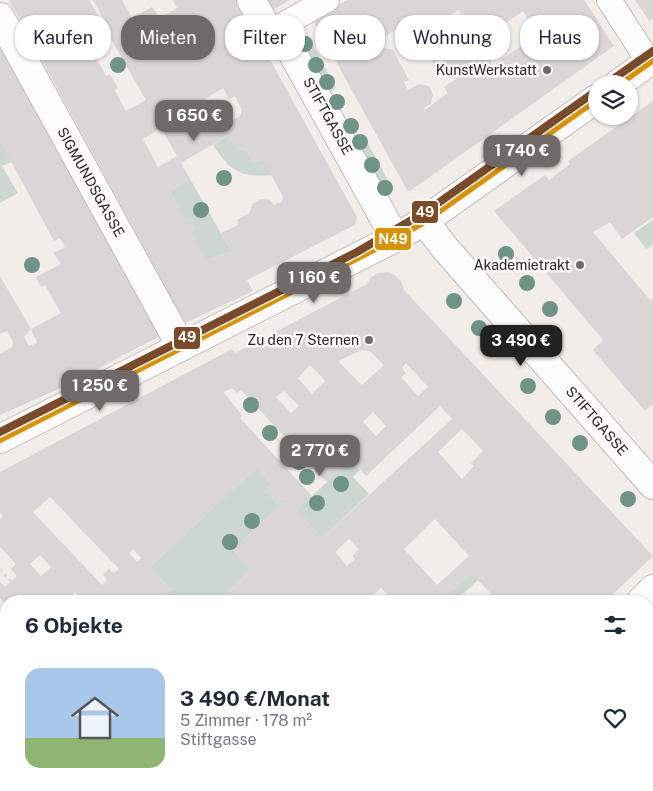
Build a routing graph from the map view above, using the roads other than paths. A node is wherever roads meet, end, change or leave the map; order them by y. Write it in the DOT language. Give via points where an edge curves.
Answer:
graph roads {
  1 [pos="251,0"];
  2 [pos="327,0"];
  3 [pos="609,0"];
  4 [pos="260,15"];
  5 [pos="300,15"];
  6 [pos="0,17"];
  7 [pos="296,60"];
  8 [pos="651,61"];
  9 [pos="631,75"];
  10 [pos="588,105"];
  11 [pos="424,221"];
  12 [pos="395,238"];
  13 [pos="182,346"];
  14 [pos="0,439"];
  15 [pos="653,485"];
  1 -- 4 [label="street, STIFTGASSE"];
  2 -- 5 [label="street"];
  3 -- 8 [label="street"];
  6 -- 13 [label="street, SIGMUNDSGASSE"];
  7 -- 12 [label="street, STIFTGASSE"];
  8 -- 9 [label="street"];
  10 -- 11 [label="street"];
  11 -- 12 [label="street"];
  11 -- 15 [label="street, STIFTGASSE"];
  12 -- 13 [label="street"];
  13 -- 14 [label="street"];
}
